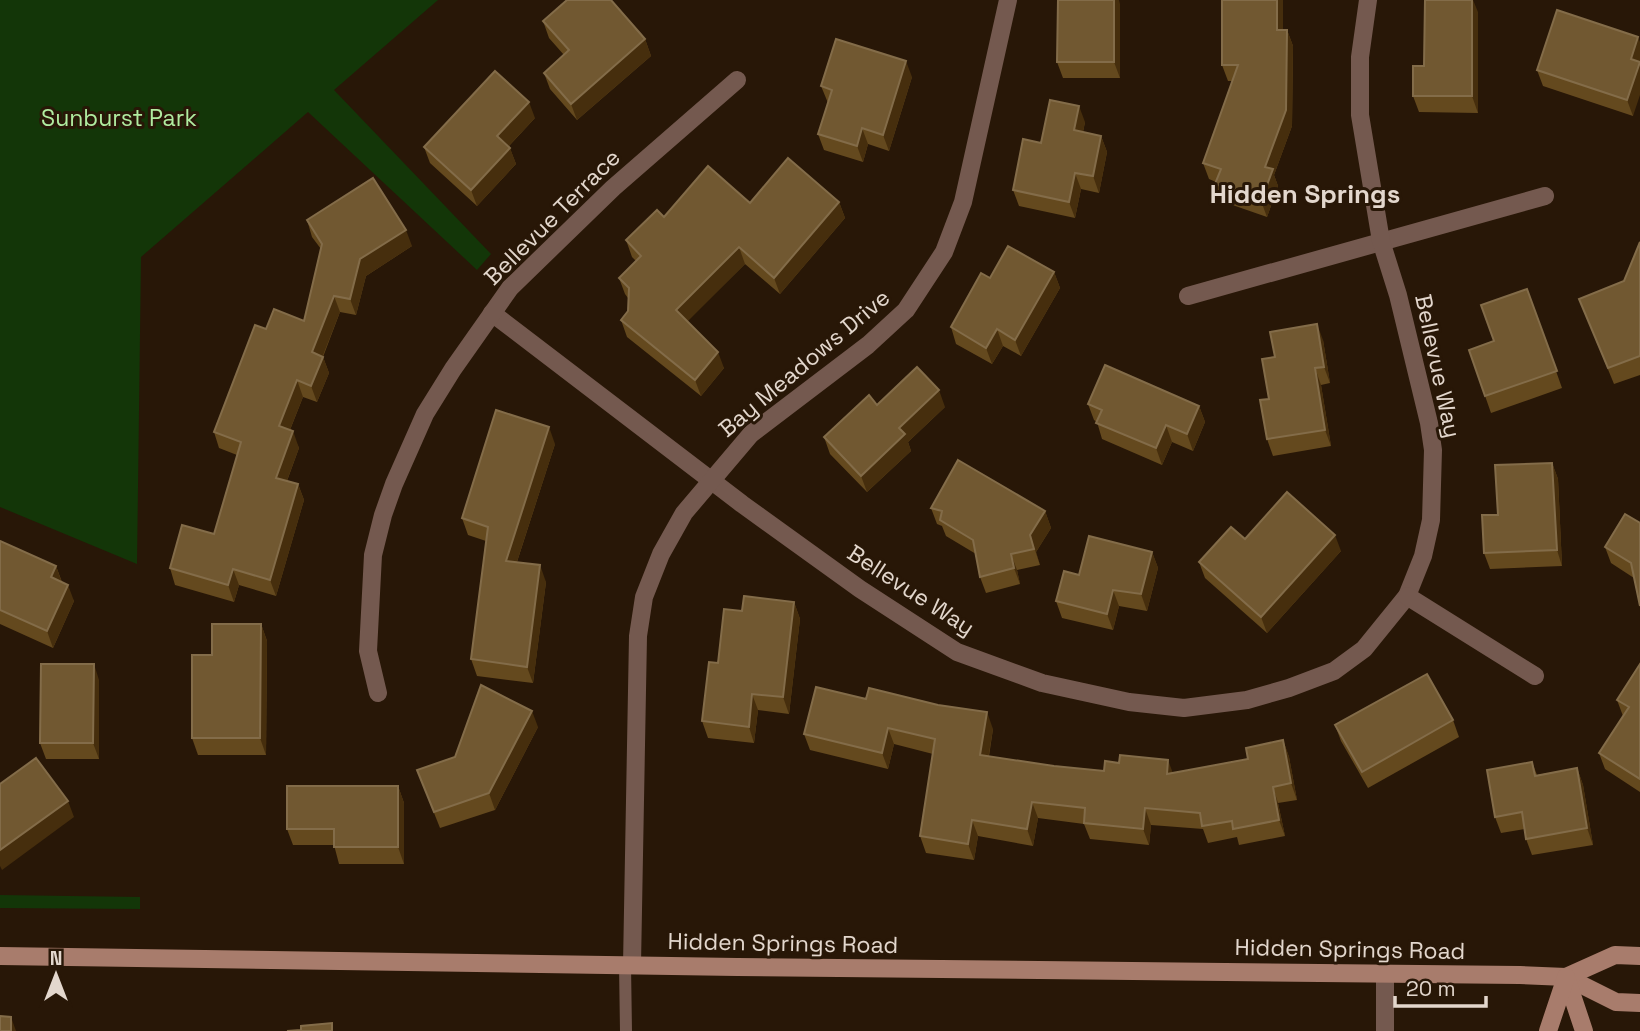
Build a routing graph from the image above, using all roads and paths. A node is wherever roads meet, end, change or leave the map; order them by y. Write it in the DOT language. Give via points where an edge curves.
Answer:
graph roads {
  1 [pos="1008,0"];
  2 [pos="1368,0"];
  3 [pos="737,80"];
  4 [pos="1545,196"];
  5 [pos="1381,241"];
  6 [pos="1188,296"];
  7 [pos="492,313"];
  8 [pos="710,480"];
  9 [pos="1407,596"];
  10 [pos="1535,676"];
  11 [pos="378,693"];
  12 [pos="0,956"];
  13 [pos="1640,956"];
  14 [pos="628,965"];
  15 [pos="1385,974"];
  16 [pos="1566,976"];
  17 [pos="1640,1003"];
  18 [pos="626,1031"];
  19 [pos="1385,1031"];
  20 [pos="1548,1031"];
  21 [pos="1584,1031"];
  1 -- 8 [label="street, Bay Meadows Drive" via="962,202 944,252 906,310 869,345 751,434"];
  2 -- 5 [label="street, Bellevue Way" via="1360,57 1360,115"];
  3 -- 7 [label="street, Bellevue Terrace" via="613,188 510,288"];
  4 -- 5 [label="street"];
  5 -- 6 [label="street"];
  5 -- 9 [label="street, Bellevue Way" via="1433,450 1431,520"];
  7 -- 8 [label="street, Bellevue Way"];
  7 -- 11 [label="street, Bellevue Terrace" via="425,414 383,514 373,555 368,651"];
  8 -- 9 [label="street, Bellevue Way" via="860,589 957,652 1042,683 1129,702 1184,708 1247,700 1334,671 1364,649"];
  8 -- 14 [label="street, Bay Meadows Drive" via="684,513 644,597 638,636"];
  9 -- 10 [label="street"];
  12 -- 14 [label="main road, Hidden Springs Road"];
  13 -- 16 [label="main road, Hidden Springs Road" via="1615,955"];
  14 -- 15 [label="main road, Hidden Springs Road"];
  14 -- 18 [label="lane"];
  15 -- 16 [label="main road, Hidden Springs Road"];
  15 -- 19 [label="street"];
  16 -- 17 [label="main road, Hidden Springs Road" via="1616,1002"];
  16 -- 20 [label="main road"];
  16 -- 21 [label="main road"];
}
